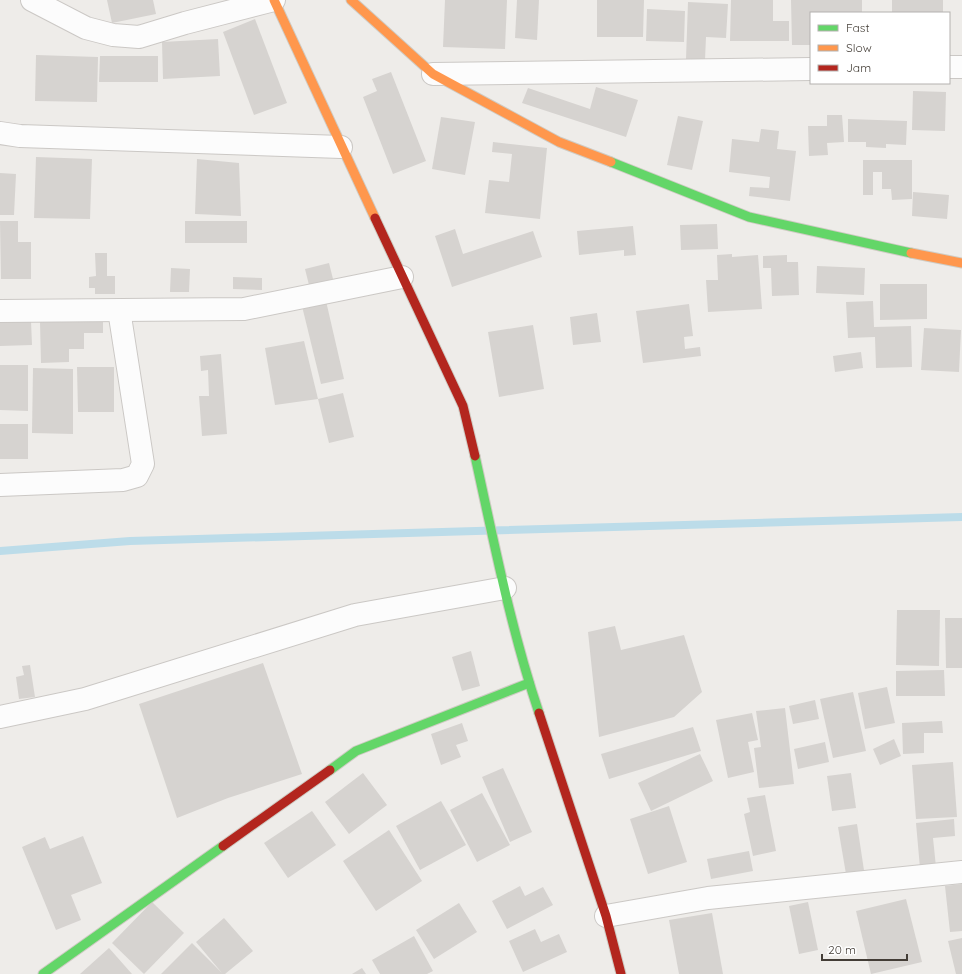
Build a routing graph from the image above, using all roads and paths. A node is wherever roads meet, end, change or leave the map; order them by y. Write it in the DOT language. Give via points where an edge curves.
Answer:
graph roads {
  1 [pos="32,0"];
  2 [pos="274,0"];
  3 [pos="351,0"];
  4 [pos="950,67"];
  5 [pos="962,67"];
  6 [pos="810,69"];
  7 [pos="433,74"];
  8 [pos="0,133"];
  9 [pos="341,147"];
  10 [pos="962,263"];
  11 [pos="402,277"];
  12 [pos="119,310"];
  13 [pos="0,311"];
  14 [pos="0,485"];
  15 [pos="505,588"];
  16 [pos="529,683"];
  17 [pos="0,717"];
  18 [pos="962,872"];
  19 [pos="606,916"];
  20 [pos="43,974"];
  21 [pos="621,974"];
  1 -- 2 [label="street" via="86,28 113,35 139,37"];
  2 -- 9 [label="street"];
  3 -- 7 [label="street"];
  4 -- 5 [label="street"];
  6 -- 7 [label="street"];
  7 -- 10 [label="street" via="559,142 749,217"];
  8 -- 9 [label="street" via="20,136"];
  9 -- 11 [label="street"];
  11 -- 12 [label="street" via="244,309"];
  11 -- 15 [label="street" via="462,406"];
  12 -- 13 [label="street"];
  12 -- 14 [label="street" via="143,464 137,476 123,480"];
  15 -- 16 [label="street"];
  15 -- 17 [label="street" via="355,615 85,699"];
  16 -- 19 [label="street"];
  16 -- 20 [label="street" via="356,751"];
  18 -- 19 [label="street" via="708,898"];
  19 -- 21 [label="street"];
}
